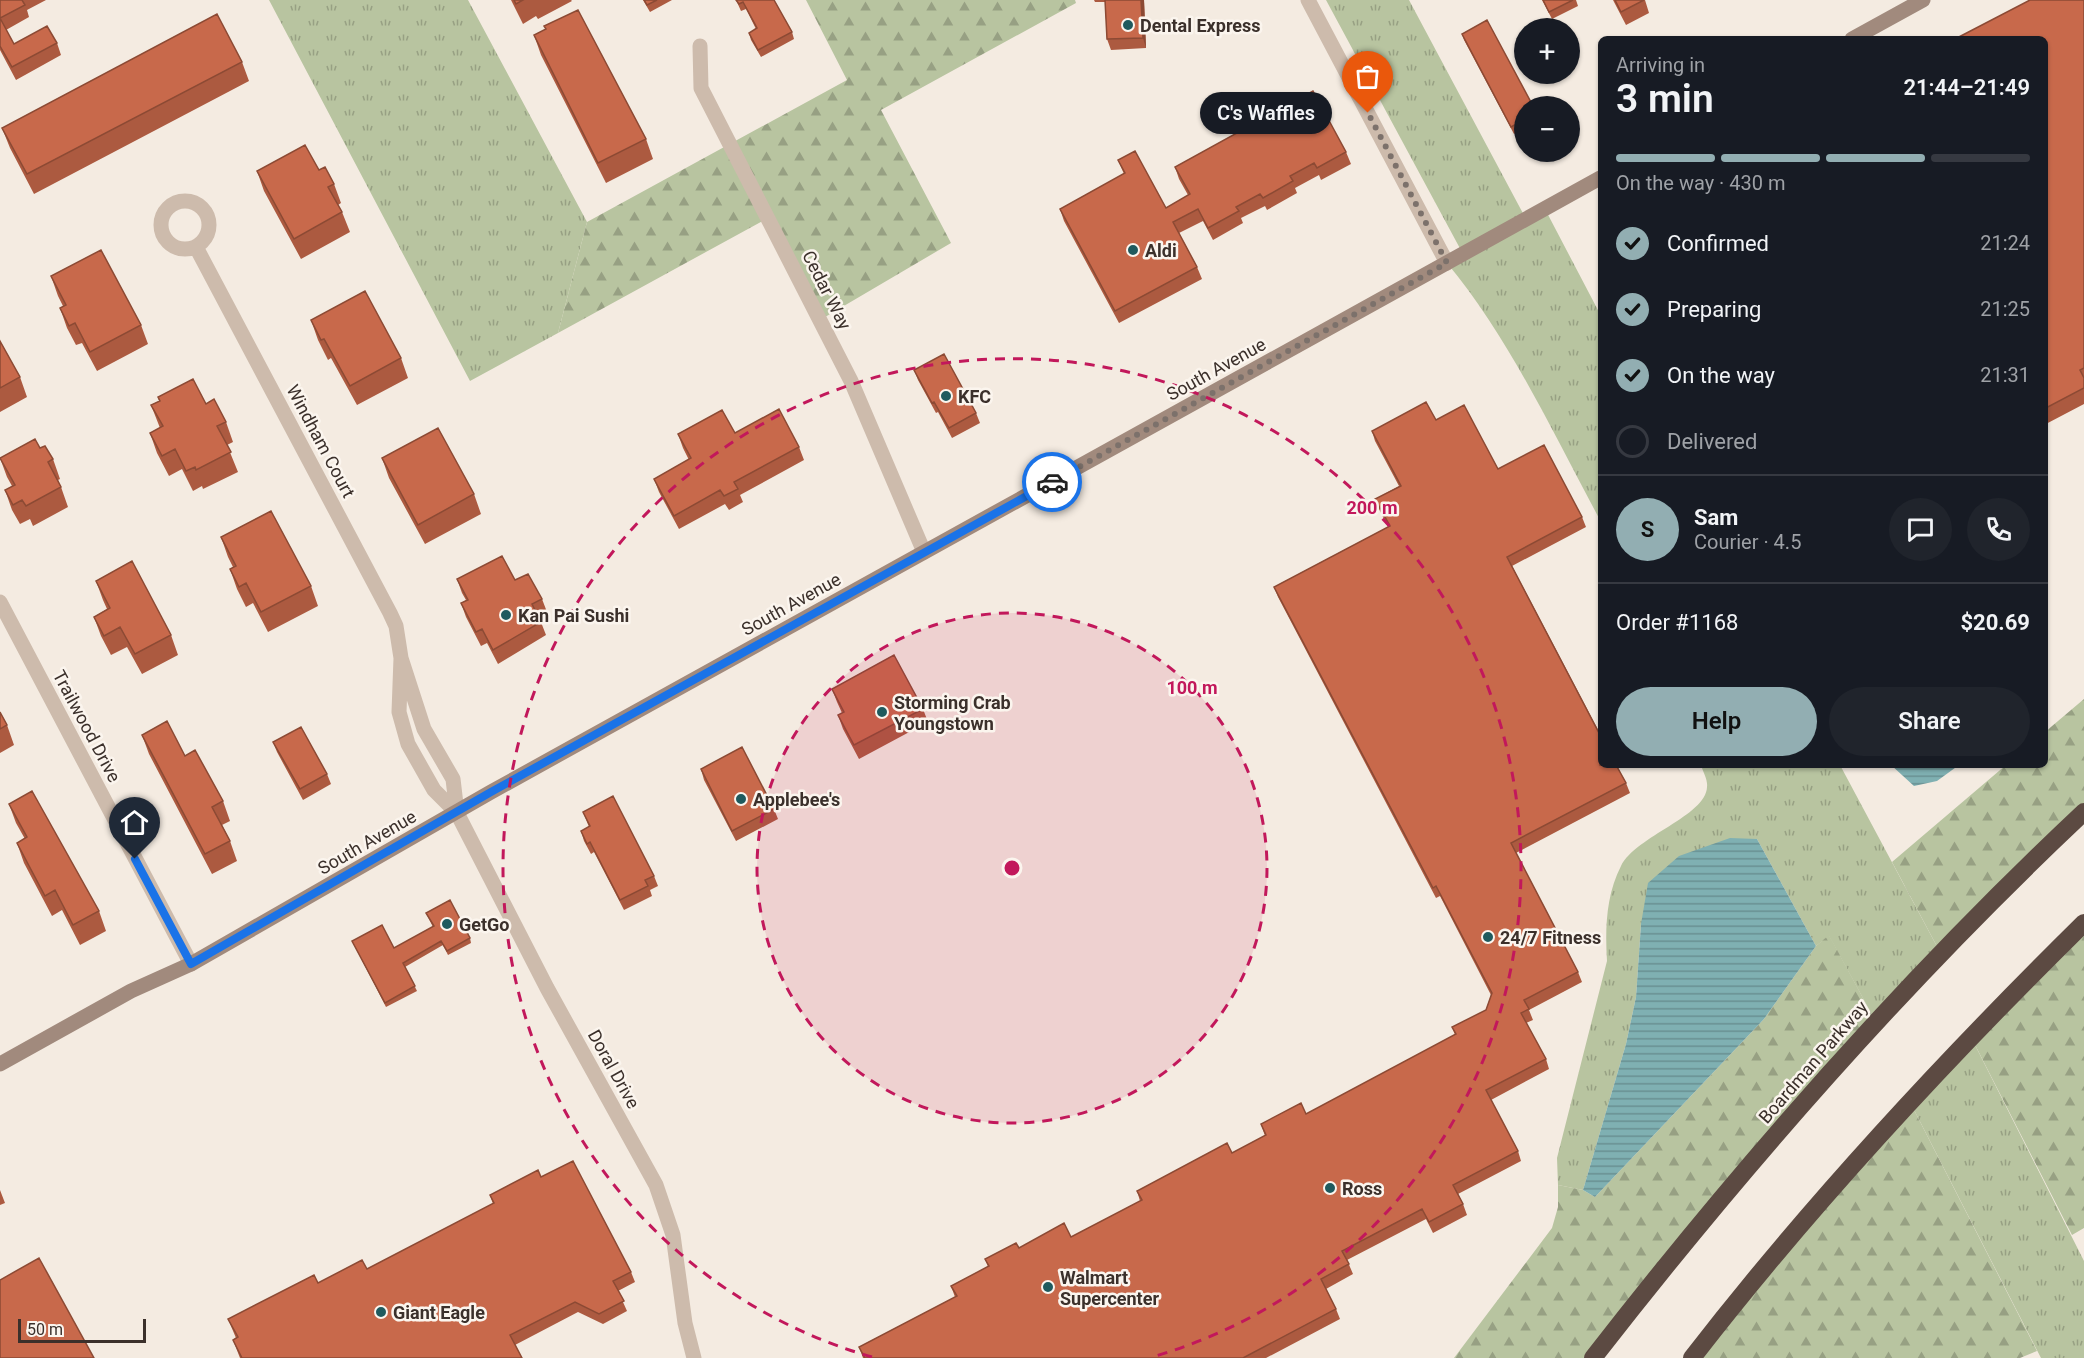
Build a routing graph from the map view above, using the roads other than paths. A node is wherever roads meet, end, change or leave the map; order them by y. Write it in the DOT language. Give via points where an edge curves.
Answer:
graph roads {
  1 [pos="1308,0"];
  2 [pos="1923,0"];
  3 [pos="1857,36"];
  4 [pos="700,46"];
  5 [pos="1598,179"];
  6 [pos="196,247"];
  7 [pos="1447,263"];
  8 [pos="924,552"];
  9 [pos="0,602"];
  10 [pos="401,658"];
  11 [pos="2084,812"];
  12 [pos="458,813"];
  13 [pos="2084,923"];
  14 [pos="191,964"];
  15 [pos="0,1064"];
  16 [pos="694,1358"];
  17 [pos="1593,1358"];
  18 [pos="1692,1358"];
  1 -- 7 [label="street"];
  2 -- 3 [label="main road"];
  4 -- 8 [label="street, Cedar Way" via="701,88 851,381"];
  5 -- 7 [label="main road, South Avenue"];
  6 -- 10 [label="street, Windham Court" via="390,613"];
  7 -- 8 [label="main road, South Avenue"];
  8 -- 12 [label="main road, South Avenue"];
  9 -- 14 [label="street, Trailwood Drive"];
  10 -- 12 [label="street, Windham Court" via="424,729 453,779"];
  10 -- 12 [label="street, Windham Court" via="401,725 434,790"];
  11 -- 17 [label="highway, Boardman Parkway" via="1865,1033 1728,1189"];
  12 -- 14 [label="main road, South Avenue"];
  12 -- 16 [label="street, Doral Drive" via="547,988 656,1185 673,1235"];
  13 -- 18 [label="highway" via="1930,1080 1759,1271"];
  14 -- 15 [label="main road, South Avenue" via="131,991"];
}
